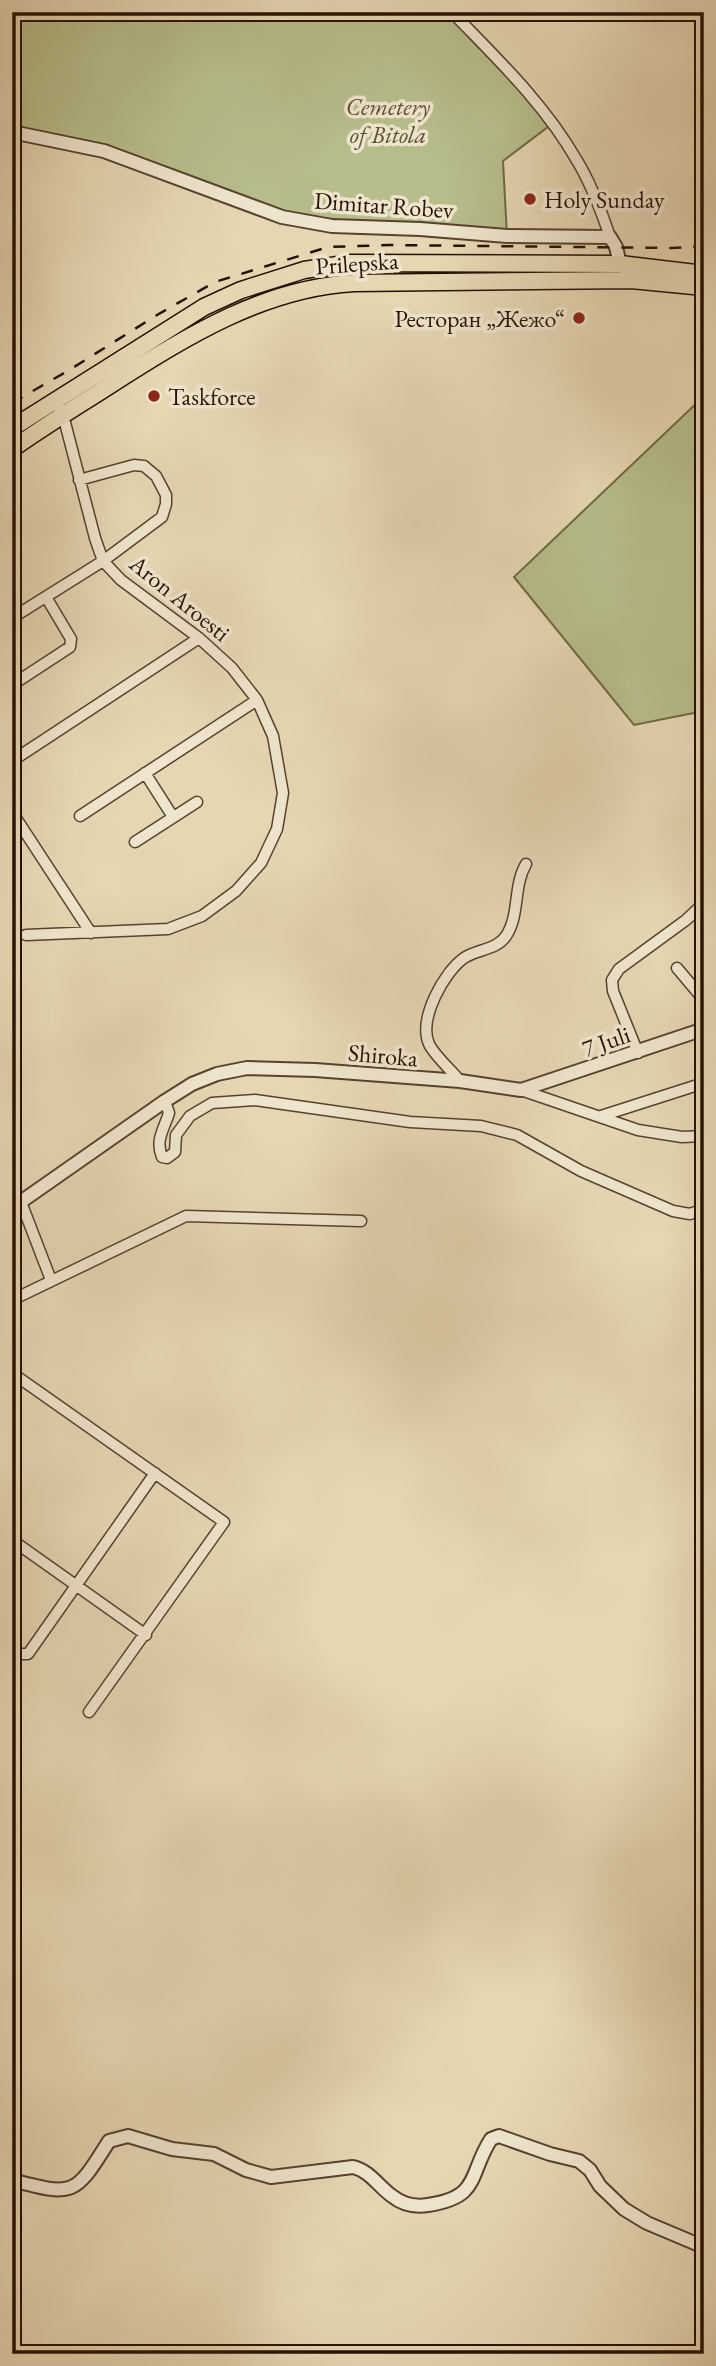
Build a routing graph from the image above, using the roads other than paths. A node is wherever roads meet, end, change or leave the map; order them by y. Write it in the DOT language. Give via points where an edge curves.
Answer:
graph roads {
  1 [pos="452,12"];
  2 [pos="12,132"];
  3 [pos="610,237"];
  4 [pos="620,264"];
  5 [pos="704,274"];
  6 [pos="704,287"];
  7 [pos="59,408"];
  8 [pos="12,428"];
  9 [pos="12,449"];
  10 [pos="79,480"];
  11 [pos="103,561"];
  12 [pos="46,597"];
  13 [pos="12,618"];
  14 [pos="199,638"];
  15 [pos="12,685"];
  16 [pos="257,701"];
  17 [pos="12,761"];
  18 [pos="145,773"];
  19 [pos="197,802"];
  20 [pos="12,812"];
  21 [pos="80,816"];
  22 [pos="173,817"];
  23 [pos="135,842"];
  24 [pos="526,864"];
  25 [pos="704,903"];
  26 [pos="90,933"];
  27 [pos="26,935"];
  28 [pos="677,968"];
  29 [pos="704,1000"];
  30 [pos="704,1029"];
  31 [pos="638,1053"];
  32 [pos="460,1081"];
  33 [pos="704,1083"];
  34 [pos="521,1090"];
  35 [pos="165,1101"];
  36 [pos="601,1116"];
  37 [pos="704,1136"];
  38 [pos="16,1205"];
  39 [pos="704,1206"];
  40 [pos="361,1221"];
  41 [pos="51,1280"];
  42 [pos="12,1300"];
  43 [pos="12,1373"];
  44 [pos="155,1473"];
  45 [pos="12,1540"];
  46 [pos="76,1586"];
  47 [pos="146,1635"];
  48 [pos="12,1651"];
  49 [pos="89,1713"];
  50 [pos="12,2180"];
  51 [pos="704,2247"];
  1 -- 3 [label="street" via="553,123 588,180"];
  2 -- 3 [label="street, Dimitar Robev" via="104,151 282,217 332,226"];
  3 -- 4 [label="street"];
  4 -- 5 [label="main road, Prilepska"];
  4 -- 7 [label="main road, Prilepska" via="351,263 304,270 204,307"];
  6 -- 7 [label="main road, Prilepska" via="631,280 327,285 241,310"];
  7 -- 8 [label="main road, Prilepska"];
  7 -- 9 [label="main road, Prilepska"];
  7 -- 10 [label="street, Aron Aroesti"];
  10 -- 11 [label="street, Aron Aroesti"];
  10 -- 11 [label="street" via="144,466 156,476 166,495 162,517"];
  11 -- 12 [label="street"];
  11 -- 14 [label="street, Aron Aroesti" via="121,580"];
  12 -- 13 [label="street"];
  12 -- 15 [label="street" via="71,639 70,647"];
  14 -- 16 [label="street, Aron Aroesti" via="232,668"];
  14 -- 17 [label="street"];
  16 -- 18 [label="street"];
  16 -- 26 [label="street, Aron Aroesti" via="273,736 283,793 277,829 261,863 236,891 202,916 168,929"];
  18 -- 21 [label="street"];
  18 -- 22 [label="street"];
  19 -- 22 [label="street"];
  20 -- 26 [label="street"];
  22 -- 23 [label="street"];
  24 -- 32 [label="street" via="506,936 463,959 440,984 431,1005 428,1043"];
  25 -- 31 [label="street" via="619,969 612,980"];
  26 -- 27 [label="street, Aron Aroesti"];
  28 -- 29 [label="street"];
  30 -- 31 [label="street, 7 Juli"];
  31 -- 34 [label="street, 7 Juli"];
  32 -- 34 [label="street, Shiroka"];
  32 -- 35 [label="street, Shiroka" via="247,1068 192,1084"];
  33 -- 36 [label="street"];
  34 -- 36 [label="street, Shiroka"];
  35 -- 38 [label="street, Shiroka"];
  35 -- 39 [label="street" via="169,1113 158,1139 159,1152 167,1158 175,1152 176,1135 190,1116 212,1103 255,1100 410,1122 481,1126 517,1135 582,1171 673,1211 690,1214"];
  36 -- 37 [label="street, Shiroka" via="638,1130"];
  38 -- 41 [label="street"];
  40 -- 41 [label="street" via="186,1216"];
  41 -- 42 [label="street"];
  43 -- 44 [label="street"];
  44 -- 46 [label="street"];
  44 -- 47 [label="street" via="224,1522"];
  45 -- 46 [label="street"];
  46 -- 47 [label="street"];
  46 -- 48 [label="street" via="28,1654"];
  47 -- 49 [label="street"];
  50 -- 51 [label="street" via="50,2190 72,2188 85,2178 109,2141 128,2136 172,2149 214,2154 271,2177 353,2167 363,2170 394,2198 421,2206 459,2197 470,2185 491,2139 499,2136 579,2161 624,2209"];
}
